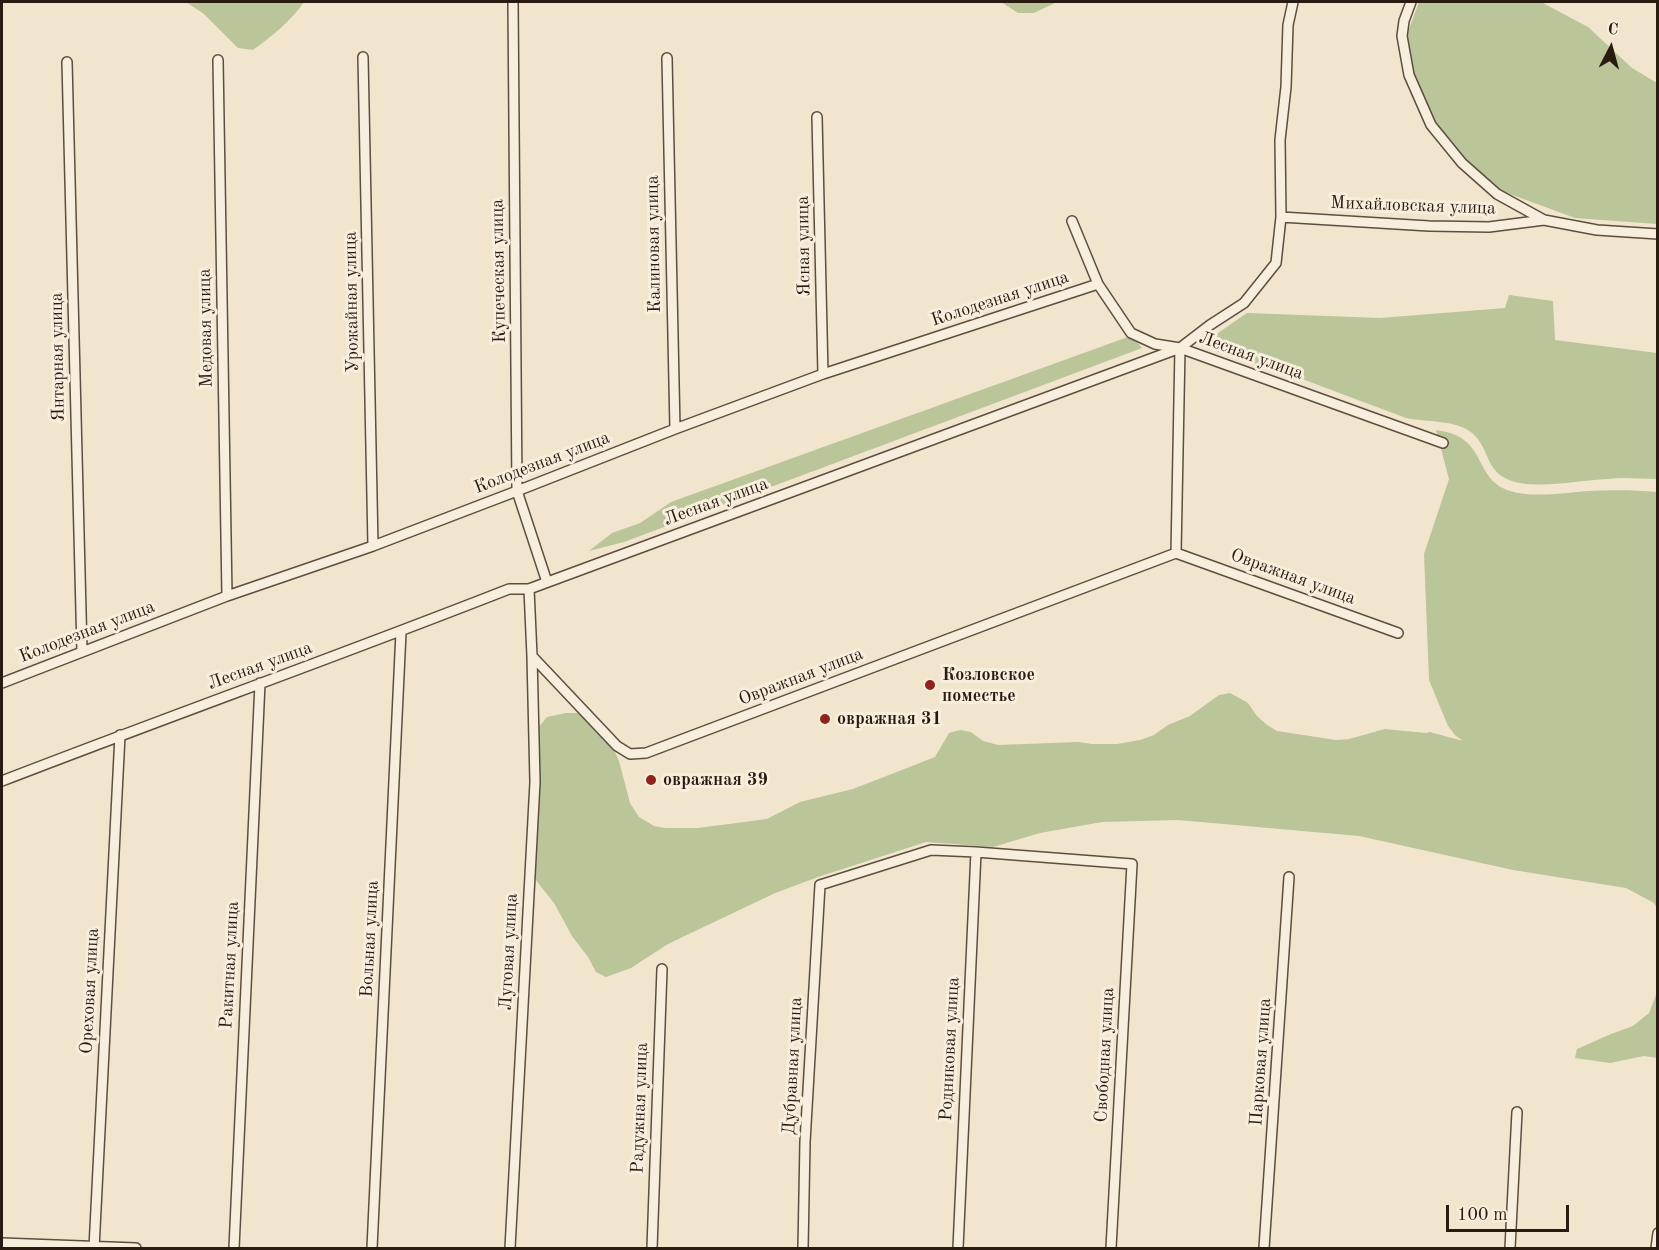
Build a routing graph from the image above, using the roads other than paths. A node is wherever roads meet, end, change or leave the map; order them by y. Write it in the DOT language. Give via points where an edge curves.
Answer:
graph roads {
  1 [pos="513,2"];
  2 [pos="1293,2"];
  3 [pos="1411,2"];
  4 [pos="363,57"];
  5 [pos="667,58"];
  6 [pos="218,60"];
  7 [pos="67,62"];
  8 [pos="817,117"];
  9 [pos="1281,217"];
  10 [pos="1544,220"];
  11 [pos="1072,221"];
  12 [pos="1658,234"];
  13 [pos="1098,284"];
  14 [pos="1180,348"];
  15 [pos="823,374"];
  16 [pos="675,429"];
  17 [pos="1443,443"];
  18 [pos="517,491"];
  19 [pos="373,546"];
  20 [pos="1176,553"];
  21 [pos="547,582"];
  22 [pos="529,589"];
  23 [pos="227,596"];
  24 [pos="401,632"];
  25 [pos="1398,633"];
  26 [pos="82,651"];
  27 [pos="532,656"];
  28 [pos="2,682"];
  29 [pos="260,683"];
  30 [pos="120,735"];
  31 [pos="2,781"];
  32 [pos="976,852"];
  33 [pos="1289,877"];
  34 [pos="662,969"];
  35 [pos="1516,1112"];
  36 [pos="1658,1233"];
  37 [pos="2,1243"];
  38 [pos="94,1247"];
  39 [pos="136,1248"];
  40 [pos="234,1248"];
  41 [pos="372,1248"];
  42 [pos="510,1248"];
  43 [pos="652,1248"];
  44 [pos="803,1248"];
  45 [pos="958,1248"];
  46 [pos="1111,1248"];
  47 [pos="1264,1248"];
  48 [pos="1510,1248"];
  49 [pos="1656,1248"];
  1 -- 18 [label="street, Купеческая улица"];
  2 -- 9 [label="street" via="1280,140"];
  3 -- 10 [label="street, Михайловская улица" via="1402,36 1409,75 1431,125 1462,163 1497,194"];
  4 -- 19 [label="street, Урожайная улица"];
  5 -- 16 [label="street, Калиновая улица"];
  6 -- 23 [label="street, Медовая улица"];
  7 -- 26 [label="street, Янтарная улица"];
  8 -- 15 [label="street, Ясная улица"];
  9 -- 10 [label="street, Михайловская улица" via="1489,227"];
  9 -- 14 [label="street" via="1276,263 1244,303"];
  10 -- 12 [label="street, Михайловская улица" via="1597,230"];
  11 -- 13 [label="street"];
  13 -- 14 [label="street" via="1131,333 1155,344"];
  13 -- 15 [label="street, Колодезная улица"];
  14 -- 17 [label="street, Лесная улица"];
  14 -- 20 [label="street"];
  14 -- 21 [label="street, Лесная улица"];
  15 -- 16 [label="street, Колодезная улица"];
  16 -- 18 [label="street, Колодезная улица"];
  18 -- 19 [label="street, Колодезная улица"];
  18 -- 21 [label="street, Купеческая улица"];
  19 -- 23 [label="street, Колодезная улица"];
  20 -- 25 [label="street, Овражная улица"];
  20 -- 27 [label="street, Овражная улица" via="646,753 630,754 617,746"];
  21 -- 22 [label="street, Лесная улица"];
  22 -- 24 [label="street, Лесная улица" via="509,589"];
  22 -- 27 [label="street"];
  23 -- 26 [label="street, Колодезная улица"];
  24 -- 29 [label="street, Лесная улица"];
  24 -- 41 [label="street, Вольная улица"];
  26 -- 28 [label="street, Колодезная улица"];
  27 -- 42 [label="street, Луговая улица" via="535,782"];
  29 -- 30 [label="street, Лесная улица"];
  29 -- 40 [label="street, Ракитная улица"];
  30 -- 31 [label="street, Лесная улица"];
  30 -- 38 [label="street, Ореховая улица"];
  32 -- 44 [label="street, Дубравная улица" via="931,850 820,885"];
  32 -- 45 [label="street, Родниковая улица"];
  32 -- 46 [label="street, Свободная улица" via="1132,864"];
  33 -- 47 [label="street, Парковая улица"];
  34 -- 43 [label="street, Радужная улица"];
  35 -- 48 [label="street"];
  36 -- 49 [label="street"];
  37 -- 38 [label="street"];
  38 -- 39 [label="street"];
}
